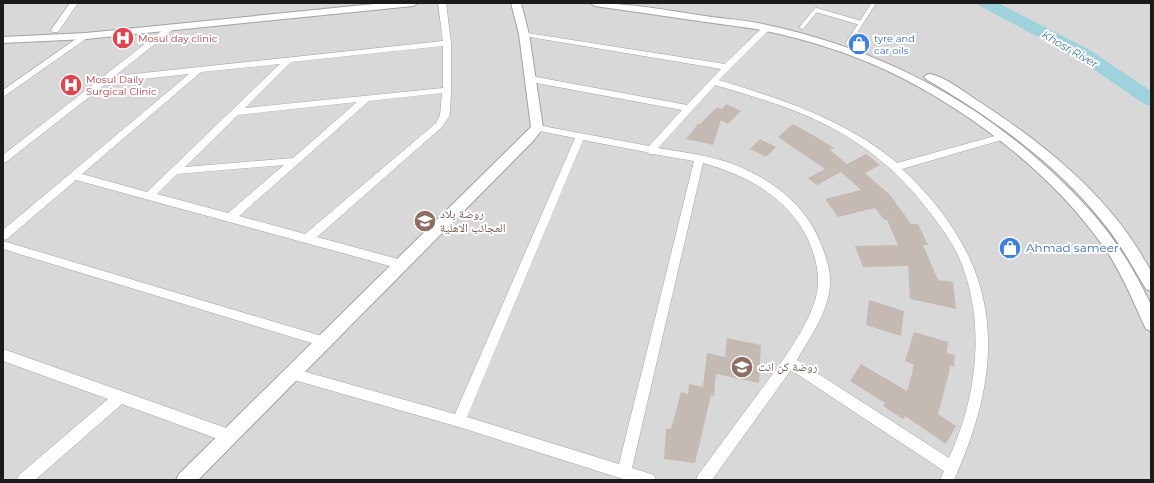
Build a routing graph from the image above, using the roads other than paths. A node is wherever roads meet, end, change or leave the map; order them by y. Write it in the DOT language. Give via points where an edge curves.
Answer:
graph roads {
  1 [pos="74,3"];
  2 [pos="334,3"];
  3 [pos="413,3"];
  4 [pos="442,3"];
  5 [pos="516,3"];
  6 [pos="595,3"];
  7 [pos="874,3"];
  8 [pos="663,6"];
  9 [pos="861,23"];
  10 [pos="172,27"];
  11 [pos="802,27"];
  12 [pos="768,28"];
  13 [pos="55,30"];
  14 [pos="3,32"];
  15 [pos="524,34"];
  16 [pos="86,36"];
  17 [pos="3,40"];
  18 [pos="447,43"];
  19 [pos="848,43"];
  20 [pos="289,60"];
  21 [pos="728,67"];
  22 [pos="200,69"];
  23 [pos="106,80"];
  24 [pos="531,80"];
  25 [pos="715,82"];
  26 [pos="3,85"];
  27 [pos="12,87"];
  28 [pos="447,90"];
  29 [pos="3,94"];
  30 [pos="367,98"];
  31 [pos="688,108"];
  32 [pos="236,112"];
  33 [pos="537,128"];
  34 [pos="580,137"];
  35 [pos="1002,138"];
  36 [pos="650,150"];
  37 [pos="699,159"];
  38 [pos="3,160"];
  39 [pos="294,161"];
  40 [pos="896,167"];
  41 [pos="175,171"];
  42 [pos="75,176"];
  43 [pos="149,196"];
  44 [pos="231,217"];
  45 [pos="3,236"];
  46 [pos="308,238"];
  47 [pos="3,245"];
  48 [pos="400,264"];
  49 [pos="1151,285"];
  50 [pos="1151,324"];
  51 [pos="325,342"];
  52 [pos="3,354"];
  53 [pos="789,362"];
  54 [pos="292,374"];
  55 [pos="120,397"];
  56 [pos="459,421"];
  57 [pos="229,436"];
  58 [pos="624,472"];
  59 [pos="950,475"];
  60 [pos="24,480"];
  61 [pos="185,480"];
  62 [pos="649,480"];
  63 [pos="703,480"];
  1 -- 13 [label="street"];
  2 -- 13 [label="street"];
  3 -- 10 [label="street"];
  4 -- 18 [label="street"];
  5 -- 15 [label="street"];
  6 -- 8 [label="street"];
  7 -- 9 [label="lane"];
  8 -- 11 [label="street" via="760,18"];
  8 -- 12 [label="street"];
  9 -- 11 [label="lane" via="816,10"];
  9 -- 19 [label="lane"];
  10 -- 16 [label="street"];
  10 -- 23 [label="street"];
  11 -- 19 [label="street"];
  12 -- 21 [label="street"];
  12 -- 35 [label="street" via="836,47 892,69 956,104"];
  13 -- 14 [label="street"];
  15 -- 21 [label="street"];
  15 -- 24 [label="street"];
  16 -- 17 [label="street"];
  16 -- 27 [label="street"];
  18 -- 20 [label="street"];
  18 -- 28 [label="street"];
  19 -- 49 [label="street" via="921,73 968,99 1015,133 1087,196 1128,246"];
  20 -- 22 [label="street"];
  20 -- 32 [label="street"];
  21 -- 25 [label="street"];
  22 -- 23 [label="street"];
  22 -- 42 [label="street"];
  23 -- 38 [label="street"];
  24 -- 31 [label="street"];
  24 -- 33 [label="street"];
  25 -- 31 [label="street"];
  25 -- 40 [label="street" via="820,118 860,140"];
  26 -- 27 [label="street"];
  27 -- 29 [label="street"];
  28 -- 30 [label="street"];
  28 -- 46 [label="street" via="445,115 439,125"];
  30 -- 32 [label="street"];
  30 -- 39 [label="street"];
  31 -- 36 [label="street"];
  32 -- 41 [label="street"];
  33 -- 34 [label="street"];
  33 -- 48 [label="street"];
  34 -- 36 [label="street"];
  34 -- 56 [label="street"];
  35 -- 40 [label="street"];
  35 -- 50 [label="street" via="1050,178 1091,220 1111,246"];
  36 -- 37 [label="street"];
  37 -- 53 [label="street" via="727,166 777,193 797,212 812,235 821,260 824,285 818,311"];
  37 -- 58 [label="street"];
  39 -- 41 [label="street"];
  39 -- 44 [label="street"];
  40 -- 59 [label="street" via="949,230 964,258 975,289 983,343 981,375 973,414"];
  41 -- 43 [label="street"];
  42 -- 43 [label="street"];
  42 -- 45 [label="street"];
  43 -- 44 [label="street"];
  44 -- 46 [label="street"];
  46 -- 48 [label="street"];
  47 -- 51 [label="street"];
  48 -- 51 [label="street"];
  51 -- 54 [label="street"];
  52 -- 55 [label="street"];
  53 -- 59 [label="street"];
  53 -- 63 [label="street"];
  54 -- 56 [label="street"];
  54 -- 57 [label="street"];
  55 -- 57 [label="street"];
  55 -- 60 [label="street"];
  56 -- 58 [label="street"];
  57 -- 61 [label="street"];
  58 -- 62 [label="street"];
}
